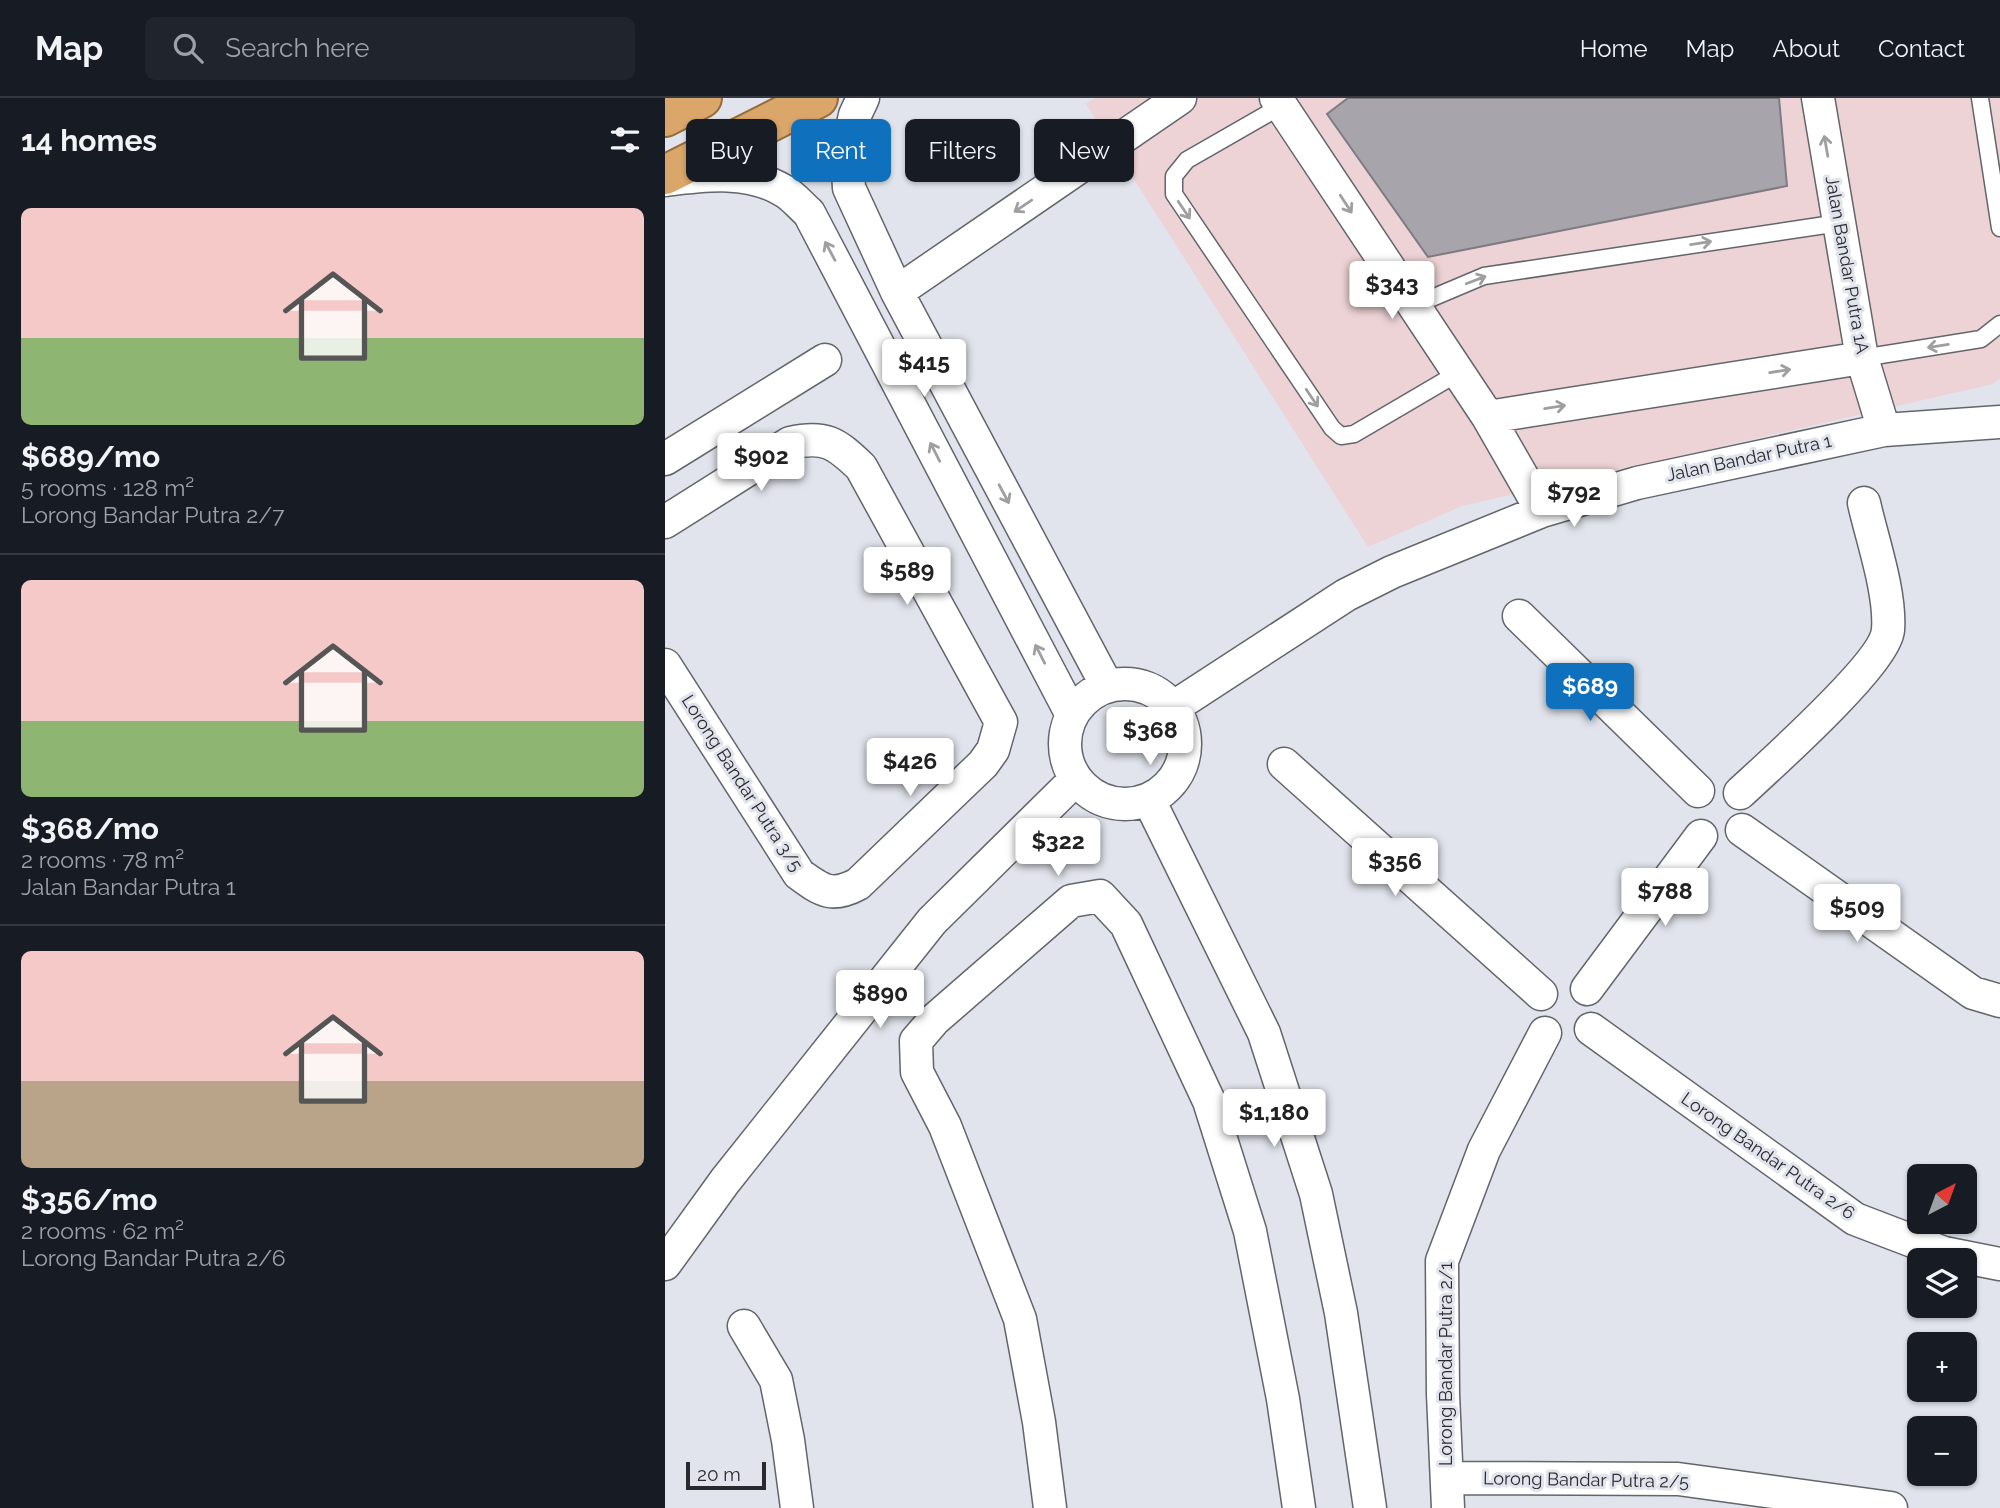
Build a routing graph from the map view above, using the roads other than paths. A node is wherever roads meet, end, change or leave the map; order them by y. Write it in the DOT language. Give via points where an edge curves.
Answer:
graph roads {
  1 [pos="702,98"];
  2 [pos="818,98"];
  3 [pos="863,98"];
  4 [pos="1180,98"];
  5 [pos="1818,98"];
  6 [pos="1980,98"];
  7 [pos="1283,101"];
  8 [pos="665,117"];
  9 [pos="665,177"];
  10 [pos="1839,223"];
  11 [pos="2000,228"];
  12 [pos="897,292"];
  13 [pos="1413,306"];
  14 [pos="2000,324"];
  15 [pos="1862,358"];
  16 [pos="825,360"];
  17 [pos="1458,373"];
  18 [pos="1488,417"];
  19 [pos="2000,422"];
  20 [pos="1884,430"];
  21 [pos="665,459"];
  22 [pos="1864,503"];
  23 [pos="1542,511"];
  24 [pos="665,522"];
  25 [pos="1519,617"];
  26 [pos="665,665"];
  27 [pos="1107,686"];
  28 [pos="1174,707"];
  29 [pos="1072,715"];
  30 [pos="1284,764"];
  31 [pos="1076,779"];
  32 [pos="1698,791"];
  33 [pos="1740,793"];
  34 [pos="1149,800"];
  35 [pos="1742,831"];
  36 [pos="1701,836"];
  37 [pos="1587,989"];
  38 [pos="1541,994"];
  39 [pos="2000,1001"];
  40 [pos="1591,1029"];
  41 [pos="1545,1033"];
  42 [pos="665,1264"];
  43 [pos="2000,1264"];
  44 [pos="744,1326"];
  45 [pos="1447,1493"];
  46 [pos="797,1508"];
  47 [pos="1050,1508"];
  48 [pos="1299,1508"];
  49 [pos="1370,1508"];
  50 [pos="1891,1508"];
  1 -- 8 [label="highway"];
  2 -- 9 [label="highway"];
  3 -- 12 [label="street" via="847,151 849,188"];
  4 -- 12 [label="street, one-way"];
  10 -- 5 [label="street, Jalan Bandar Putra 1A, one-way"];
  6 -- 11 [label="lane"];
  7 -- 13 [label="street, one-way"];
  7 -- 17 [label="lane, one-way" via="1187,160 1174,176 1174,194 1341,436 1354,434"];
  29 -- 9 [label="street, one-way" via="809,213 787,192 763,180 734,175"];
  13 -- 10 [label="lane, one-way" via="1484,276"];
  10 -- 15 [label="street, Jalan Bandar Putra 1A"];
  12 -- 27 [label="street, one-way"];
  13 -- 17 [label="street"];
  14 -- 15 [label="lane, one-way" via="1981,339"];
  18 -- 15 [label="street, one-way"];
  15 -- 20 [label="street, Jalan Bandar Putra 1A"];
  16 -- 21 [label="street"];
  17 -- 18 [label="street"];
  18 -- 23 [label="street"];
  19 -- 20 [label="street, Jalan Bandar Putra 1"];
  20 -- 23 [label="street, Jalan Bandar Putra 1" via="1691,470"];
  22 -- 33 [label="street" via="1885,597 1888,633 1861,676"];
  23 -- 28 [label="street, Jalan Bandar Putra 1" via="1346,595"];
  24 -- 26 [label="street, Lorong Bandar Putra 3/5" via="790,443 809,438 828,441 860,467 1001,722 993,750 983,764 858,884 828,892 799,874"];
  25 -- 32 [label="street"];
  27 -- 28 [label="street" via="1144,686"];
  27 -- 29 [label="street" via="1093,692"];
  28 -- 34 [label="street" via="1186,742 1184,760 1165,790"];
  29 -- 31 [label="street" via="1065,748"];
  30 -- 38 [label="street"];
  31 -- 34 [label="street" via="1091,794 1110,802"];
  31 -- 42 [label="street" via="932,921 725,1181"];
  32 -- 33 [label="street" via="1714,783"];
  32 -- 36 [label="street" via="1689,809"];
  33 -- 35 [label="street" via="1748,812"];
  34 -- 49 [label="street" via="1264,1033 1316,1194 1341,1313"];
  35 -- 36 [label="street" via="1718,842"];
  35 -- 39 [label="street" via="1973,993"];
  36 -- 37 [label="street"];
  37 -- 38 [label="street" via="1563,981"];
  37 -- 40 [label="street" via="1597,1013"];
  38 -- 41 [label="street" via="1536,1012"];
  40 -- 41 [label="street" via="1574,1041"];
  40 -- 43 [label="street, Lorong Bandar Putra 2/6" via="1855,1219 1944,1253"];
  41 -- 45 [label="street, Lorong Bandar Putra 2/1" via="1484,1150 1442,1261"];
  44 -- 46 [label="street" via="776,1380"];
  45 -- 50 [label="street, Lorong Bandar Putra 2/5" via="1678,1479"];
  47 -- 48 [label="street" via="1020,1319 944,1126 917,1072 916,1041 934,1020 1071,901 1100,896 1126,924 1209,1101 1250,1231"];
}
